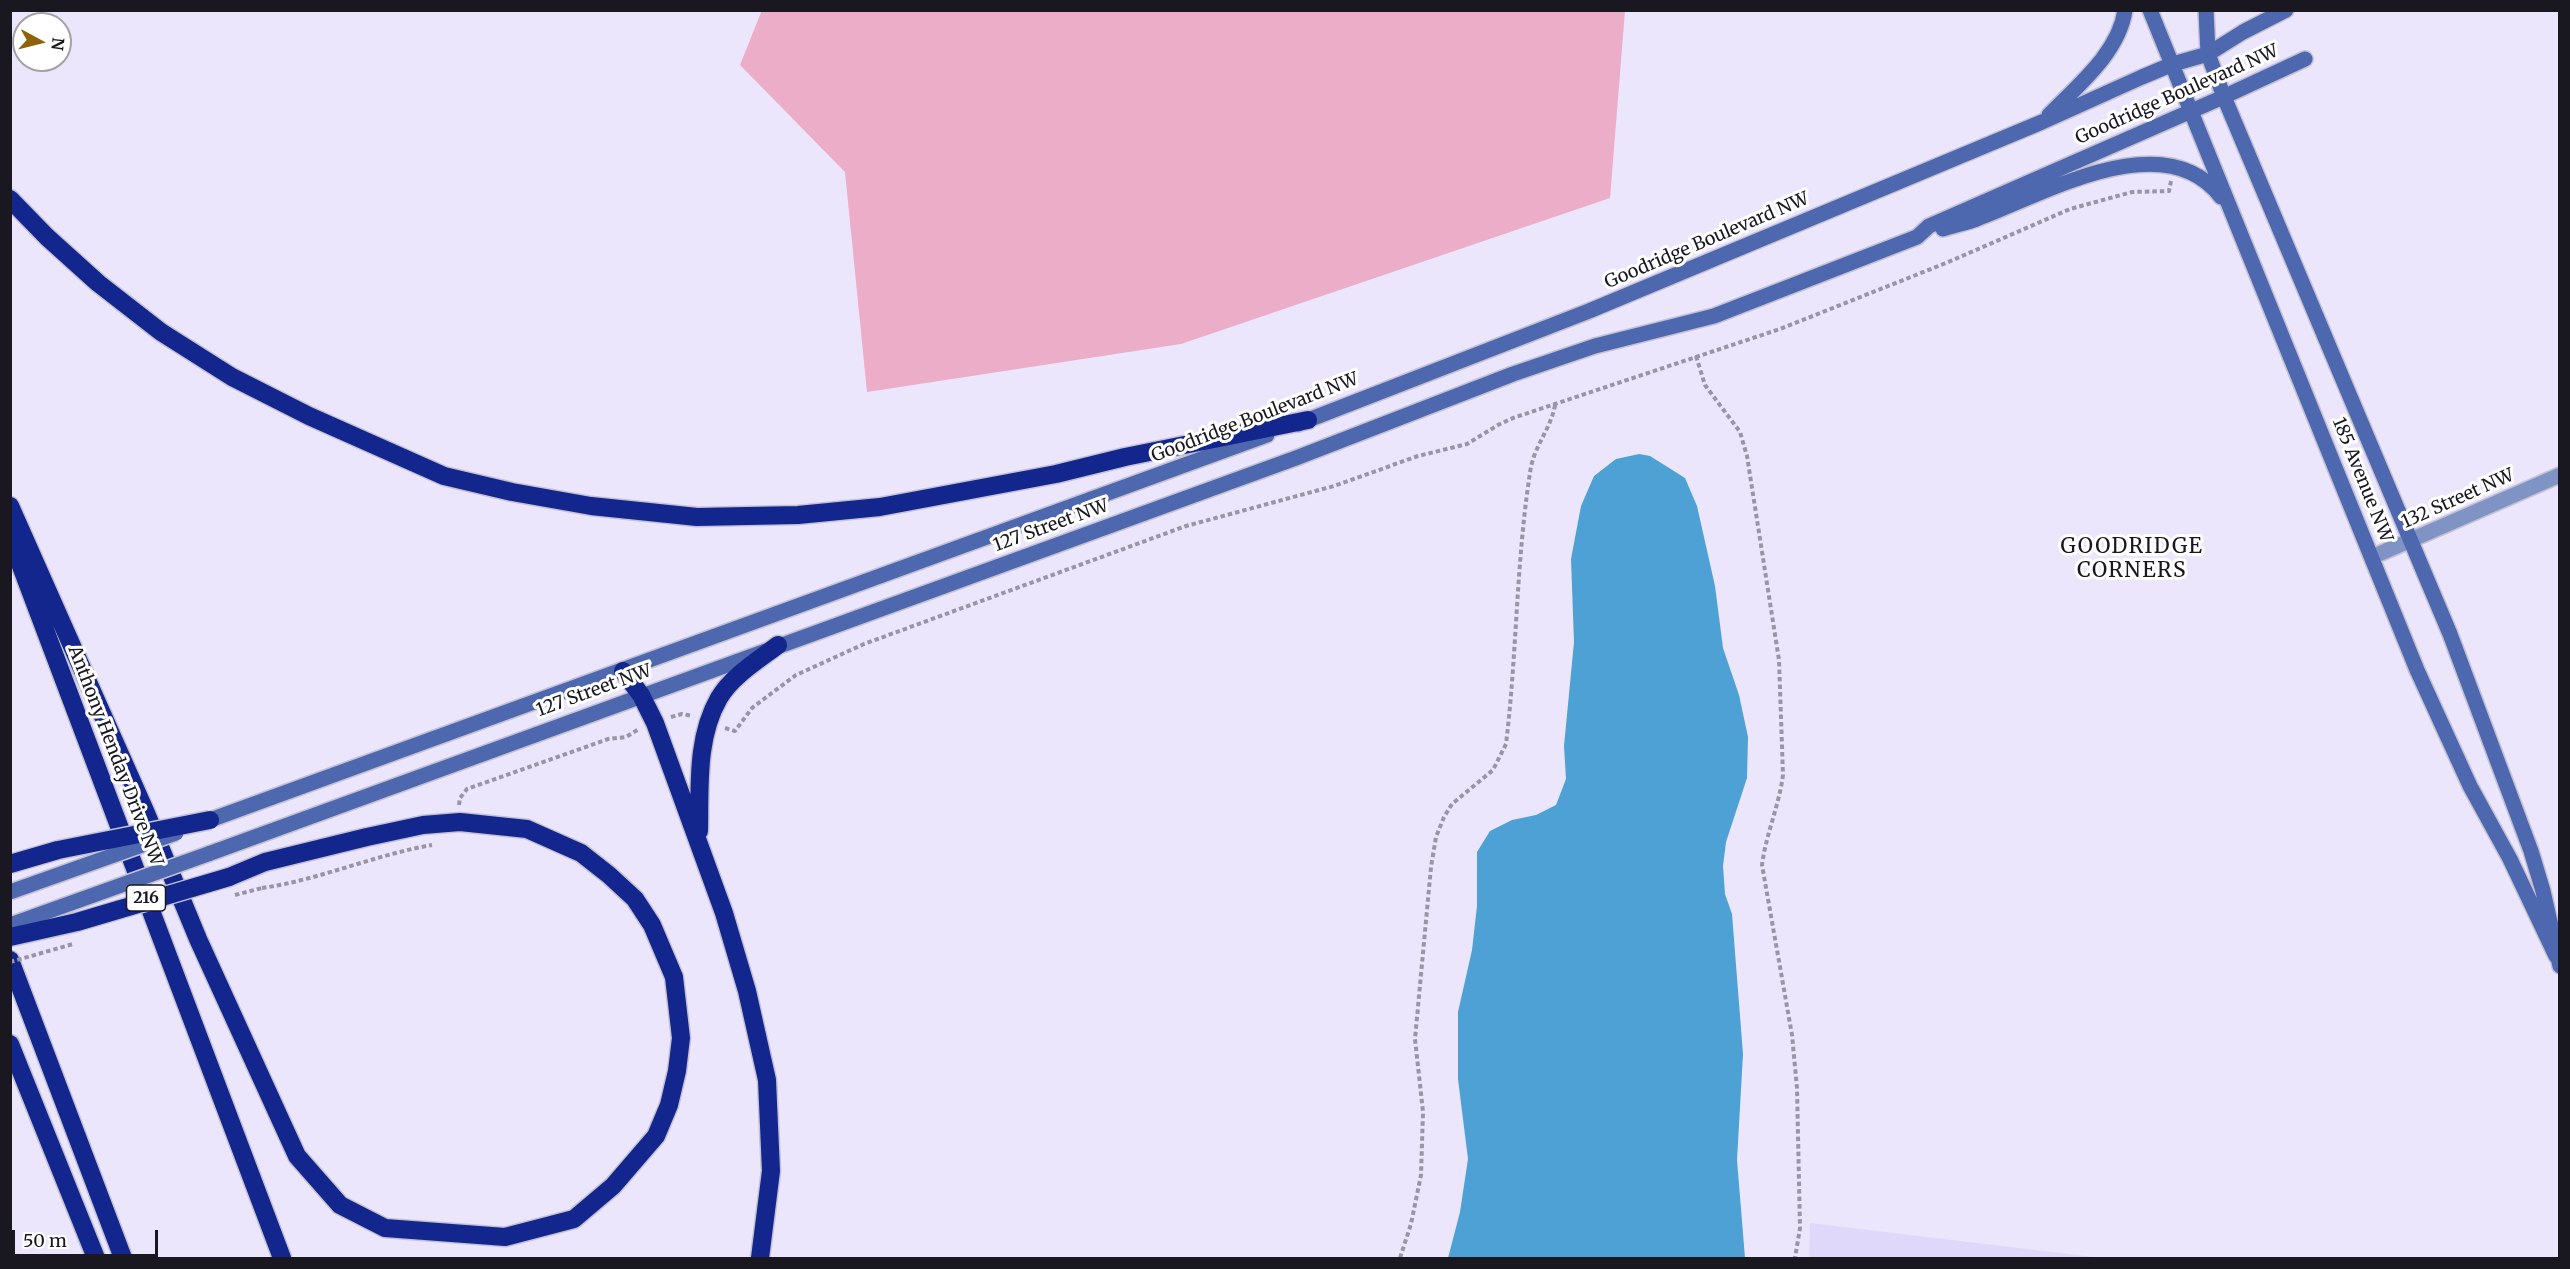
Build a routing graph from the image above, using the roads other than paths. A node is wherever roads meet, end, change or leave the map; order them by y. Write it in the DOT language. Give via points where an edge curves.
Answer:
graph roads {
  1 [pos="2125,10"];
  2 [pos="2150,10"];
  3 [pos="2206,10"];
  4 [pos="2286,10"];
  5 [pos="2208,54"];
  6 [pos="2305,59"];
  7 [pos="2173,64"];
  8 [pos="2224,97"];
  9 [pos="2191,111"];
  10 [pos="2042,122"];
  11 [pos="10,199"];
  12 [pos="2233,213"];
  13 [pos="1917,237"];
  14 [pos="1308,420"];
  15 [pos="2559,475"];
  16 [pos="1132,485"];
  17 [pos="1191,496"];
  18 [pos="10,506"];
  19 [pos="10,537"];
  20 [pos="2410,541"];
  21 [pos="2372,557"];
  22 [pos="778,645"];
  23 [pos="623,671"];
  24 [pos="641,695"];
  25 [pos="210,820"];
  26 [pos="699,842"];
  27 [pos="10,864"];
  28 [pos="10,892"];
  29 [pos="10,925"];
  30 [pos="10,937"];
  31 [pos="10,960"];
  32 [pos="2558,961"];
  33 [pos="10,1044"];
  34 [pos="96,1258"];
  35 [pos="123,1258"];
  36 [pos="282,1258"];
  37 [pos="760,1258"];
  1 -- 10 [label="main road" via="2119,34 2106,53"];
  2 -- 7 [label="main road, 185 Avenue NW"];
  3 -- 5 [label="main road, 185 Avenue NW"];
  4 -- 5 [label="main road, Goodridge Boulevard NW"];
  5 -- 7 [label="main road, Goodridge Boulevard NW"];
  5 -- 8 [label="main road, 185 Avenue NW"];
  6 -- 8 [label="main road, Goodridge Boulevard NW"];
  7 -- 9 [label="main road, 185 Avenue NW"];
  7 -- 10 [label="main road, Goodridge Boulevard NW"];
  8 -- 9 [label="main road, Goodridge Boulevard NW"];
  8 -- 20 [label="main road, 185 Avenue NW"];
  9 -- 12 [label="main road, 185 Avenue NW"];
  9 -- 13 [label="main road, Goodridge Boulevard NW" via="1929,226"];
  10 -- 14 [label="main road, Goodridge Boulevard NW" via="1589,311"];
  11 -- 14 [label="highway" via="98,283 161,332 232,377 444,476 591,506 697,517 880,507"];
  12 -- 13 [label="main road" via="2213,187 2187,170 2173,166 2129,166 2073,178 1978,219"];
  12 -- 21 [label="main road, 185 Avenue NW"];
  13 -- 17 [label="main road, Goodridge Boulevard NW" via="1714,316 1595,346 1514,374"];
  14 -- 16 [label="main road, Goodridge Boulevard NW"];
  15 -- 20 [label="street, 132 Street NW"];
  16 -- 23 [label="main road, 127 Street NW"];
  17 -- 22 [label="main road, 127 Street NW"];
  18 -- 30 [label="highway, bridge" via="146,813 198,939 297,1156 340,1205 385,1228 505,1237 574,1219 613,1186 656,1136 677,1071 681,1038 674,977 652,925 635,899 581,853 527,829 460,822 423,825 265,862 229,877 77,922"];
  19 -- 36 [label="highway, Anthony Henday Drive NW / 216"];
  20 -- 21 [label="street, 132 Street NW"];
  20 -- 32 [label="main road, 185 Avenue NW" via="2450,634 2531,851"];
  21 -- 32 [label="main road, 185 Avenue NW" via="2417,670 2470,786"];
  22 -- 24 [label="main road, 127 Street NW"];
  22 -- 26 [label="highway" via="740,674 720,697 709,722 701,751"];
  23 -- 24 [label="highway"];
  23 -- 25 [label="main road, 127 Street NW"];
  24 -- 26 [label="highway"];
  24 -- 29 [label="main road, 127 Street NW, bridge"];
  25 -- 27 [label="highway, bridge" via="58,850"];
  25 -- 28 [label="main road, 127 Street NW, bridge"];
  26 -- 37 [label="highway" via="747,991 767,1080 771,1171"];
  31 -- 35 [label="highway"];
  33 -- 34 [label="highway"];
}
